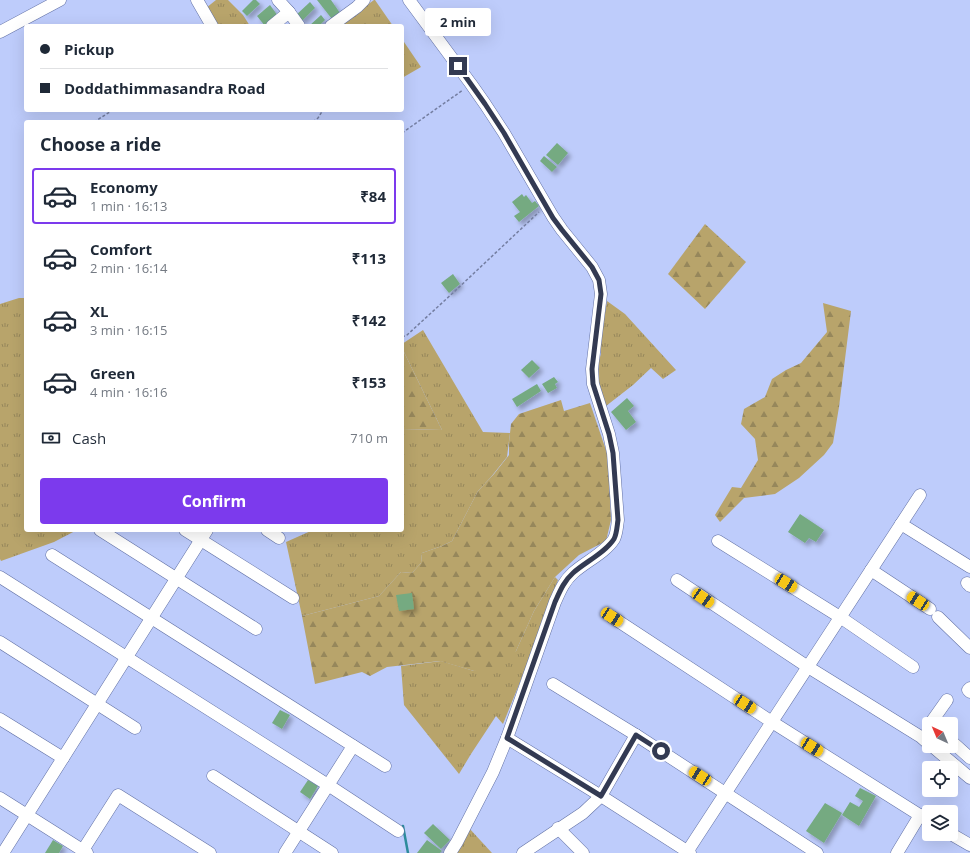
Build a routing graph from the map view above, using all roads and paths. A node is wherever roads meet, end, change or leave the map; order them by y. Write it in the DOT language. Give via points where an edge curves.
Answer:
graph roads {
  1 [pos="60,0"];
  2 [pos="197,0"];
  3 [pos="278,0"];
  4 [pos="364,0"];
  5 [pos="408,0"];
  6 [pos="289,12"];
  7 [pos="211,24"];
  8 [pos="274,24"];
  9 [pos="298,24"];
  10 [pos="334,24"];
  11 [pos="0,32"];
  12 [pos="471,84"];
  13 [pos="110,112"];
  14 [pos="322,112"];
  15 [pos="97,120"];
  16 [pos="316,120"];
  17 [pos="404,131"];
  18 [pos="546,206"];
  19 [pos="404,336"];
  20 [pos="920,495"];
  21 [pos="901,524"];
  22 [pos="103,532"];
  23 [pos="193,532"];
  24 [pos="270,532"];
  25 [pos="204,535"];
  26 [pos="279,538"];
  27 [pos="718,541"];
  28 [pos="52,555"];
  29 [pos="970,567"];
  30 [pos="871,570"];
  31 [pos="0,577"];
  32 [pos="176,578"];
  33 [pos="677,580"];
  34 [pos="293,598"];
  35 [pos="612,617"];
  36 [pos="840,617"];
  37 [pos="151,618"];
  38 [pos="256,629"];
  39 [pos="0,642"];
  40 [pos="970,648"];
  41 [pos="126,657"];
  42 [pos="808,667"];
  43 [pos="913,667"];
  44 [pos="553,684"];
  45 [pos="970,688"];
  46 [pos="970,692"];
  47 [pos="947,700"];
  48 [pos="97,704"];
  49 [pos="935,717"];
  50 [pos="0,719"];
  51 [pos="772,722"];
  52 [pos="135,728"];
  53 [pos="636,735"];
  54 [pos="507,738"];
  55 [pos="922,738"];
  56 [pos="353,746"];
  57 [pos="958,747"];
  58 [pos="940,753"];
  59 [pos="63,758"];
  60 [pos="970,758"];
  61 [pos="385,766"];
  62 [pos="213,776"];
  63 [pos="970,778"];
  64 [pos="328,785"];
  65 [pos="726,793"];
  66 [pos="601,796"];
  67 [pos="0,798"];
  68 [pos="27,815"];
  69 [pos="922,816"];
  70 [pos="922,822"];
  71 [pos="558,828"];
  72 [pos="298,831"];
  73 [pos="398,831"];
  74 [pos="958,838"];
  75 [pos="970,845"];
  76 [pos="85,852"];
  77 [pos="689,852"];
  78 [pos="3,853"];
  79 [pos="210,853"];
  80 [pos="284,853"];
  81 [pos="332,853"];
  82 [pos="450,853"];
  83 [pos="523,853"];
  84 [pos="583,853"];
  85 [pos="817,853"];
  86 [pos="897,853"];
  1 -- 11 [label="street"];
  2 -- 7 [label="street"];
  3 -- 6 [label="street"];
  4 -- 10 [label="street"];
  5 -- 12 [label="street"];
  6 -- 8 [label="street"];
  6 -- 9 [label="street"];
  12 -- 17 [label="path"];
  12 -- 18 [label="street" via="504,133"];
  13 -- 15 [label="path"];
  14 -- 16 [label="path"];
  18 -- 19 [label="path"];
  18 -- 54 [label="street" via="599,280 601,294 592,369 593,384 613,453 618,520 614,539 572,574 561,587"];
  20 -- 21 [label="street"];
  21 -- 29 [label="street"];
  21 -- 30 [label="street"];
  22 -- 32 [label="street"];
  23 -- 25 [label="street"];
  24 -- 26 [label="street"];
  25 -- 32 [label="street"];
  25 -- 34 [label="street"];
  27 -- 36 [label="street"];
  28 -- 37 [label="street"];
  30 -- 36 [label="street"];
  30 -- 40 [label="street" via="934,613"];
  31 -- 41 [label="street"];
  32 -- 37 [label="street"];
  32 -- 38 [label="street"];
  33 -- 42 [label="street"];
  35 -- 51 [label="street"];
  36 -- 42 [label="street"];
  36 -- 43 [label="street"];
  37 -- 41 [label="street"];
  37 -- 56 [label="street"];
  39 -- 48 [label="street"];
  41 -- 48 [label="street"];
  41 -- 64 [label="street"];
  42 -- 51 [label="street"];
  42 -- 55 [label="street"];
  44 -- 53 [label="street"];
  45 -- 46 [label="street"];
  47 -- 49 [label="street"];
  48 -- 52 [label="street"];
  48 -- 59 [label="street"];
  50 -- 59 [label="street"];
  51 -- 65 [label="street"];
  51 -- 69 [label="street"];
  53 -- 65 [label="street"];
  53 -- 66 [label="street"];
  54 -- 66 [label="street"];
  54 -- 82 [label="street"];
  56 -- 61 [label="street"];
  56 -- 64 [label="street"];
  57 -- 60 [label="street"];
  58 -- 63 [label="street"];
  59 -- 68 [label="street"];
  62 -- 72 [label="street"];
  64 -- 72 [label="street"];
  64 -- 73 [label="street"];
  65 -- 77 [label="street"];
  65 -- 85 [label="street"];
  66 -- 71 [label="street" via="583,813"];
  66 -- 77 [label="street"];
  67 -- 68 [label="street"];
  68 -- 76 [label="street"];
  68 -- 78 [label="street"];
  70 -- 86 [label="street"];
  71 -- 83 [label="street"];
  71 -- 84 [label="street"];
  72 -- 80 [label="street"];
  72 -- 81 [label="street"];
  74 -- 75 [label="street"];
  76 -- 79 [label="street" via="118,795"];
}
